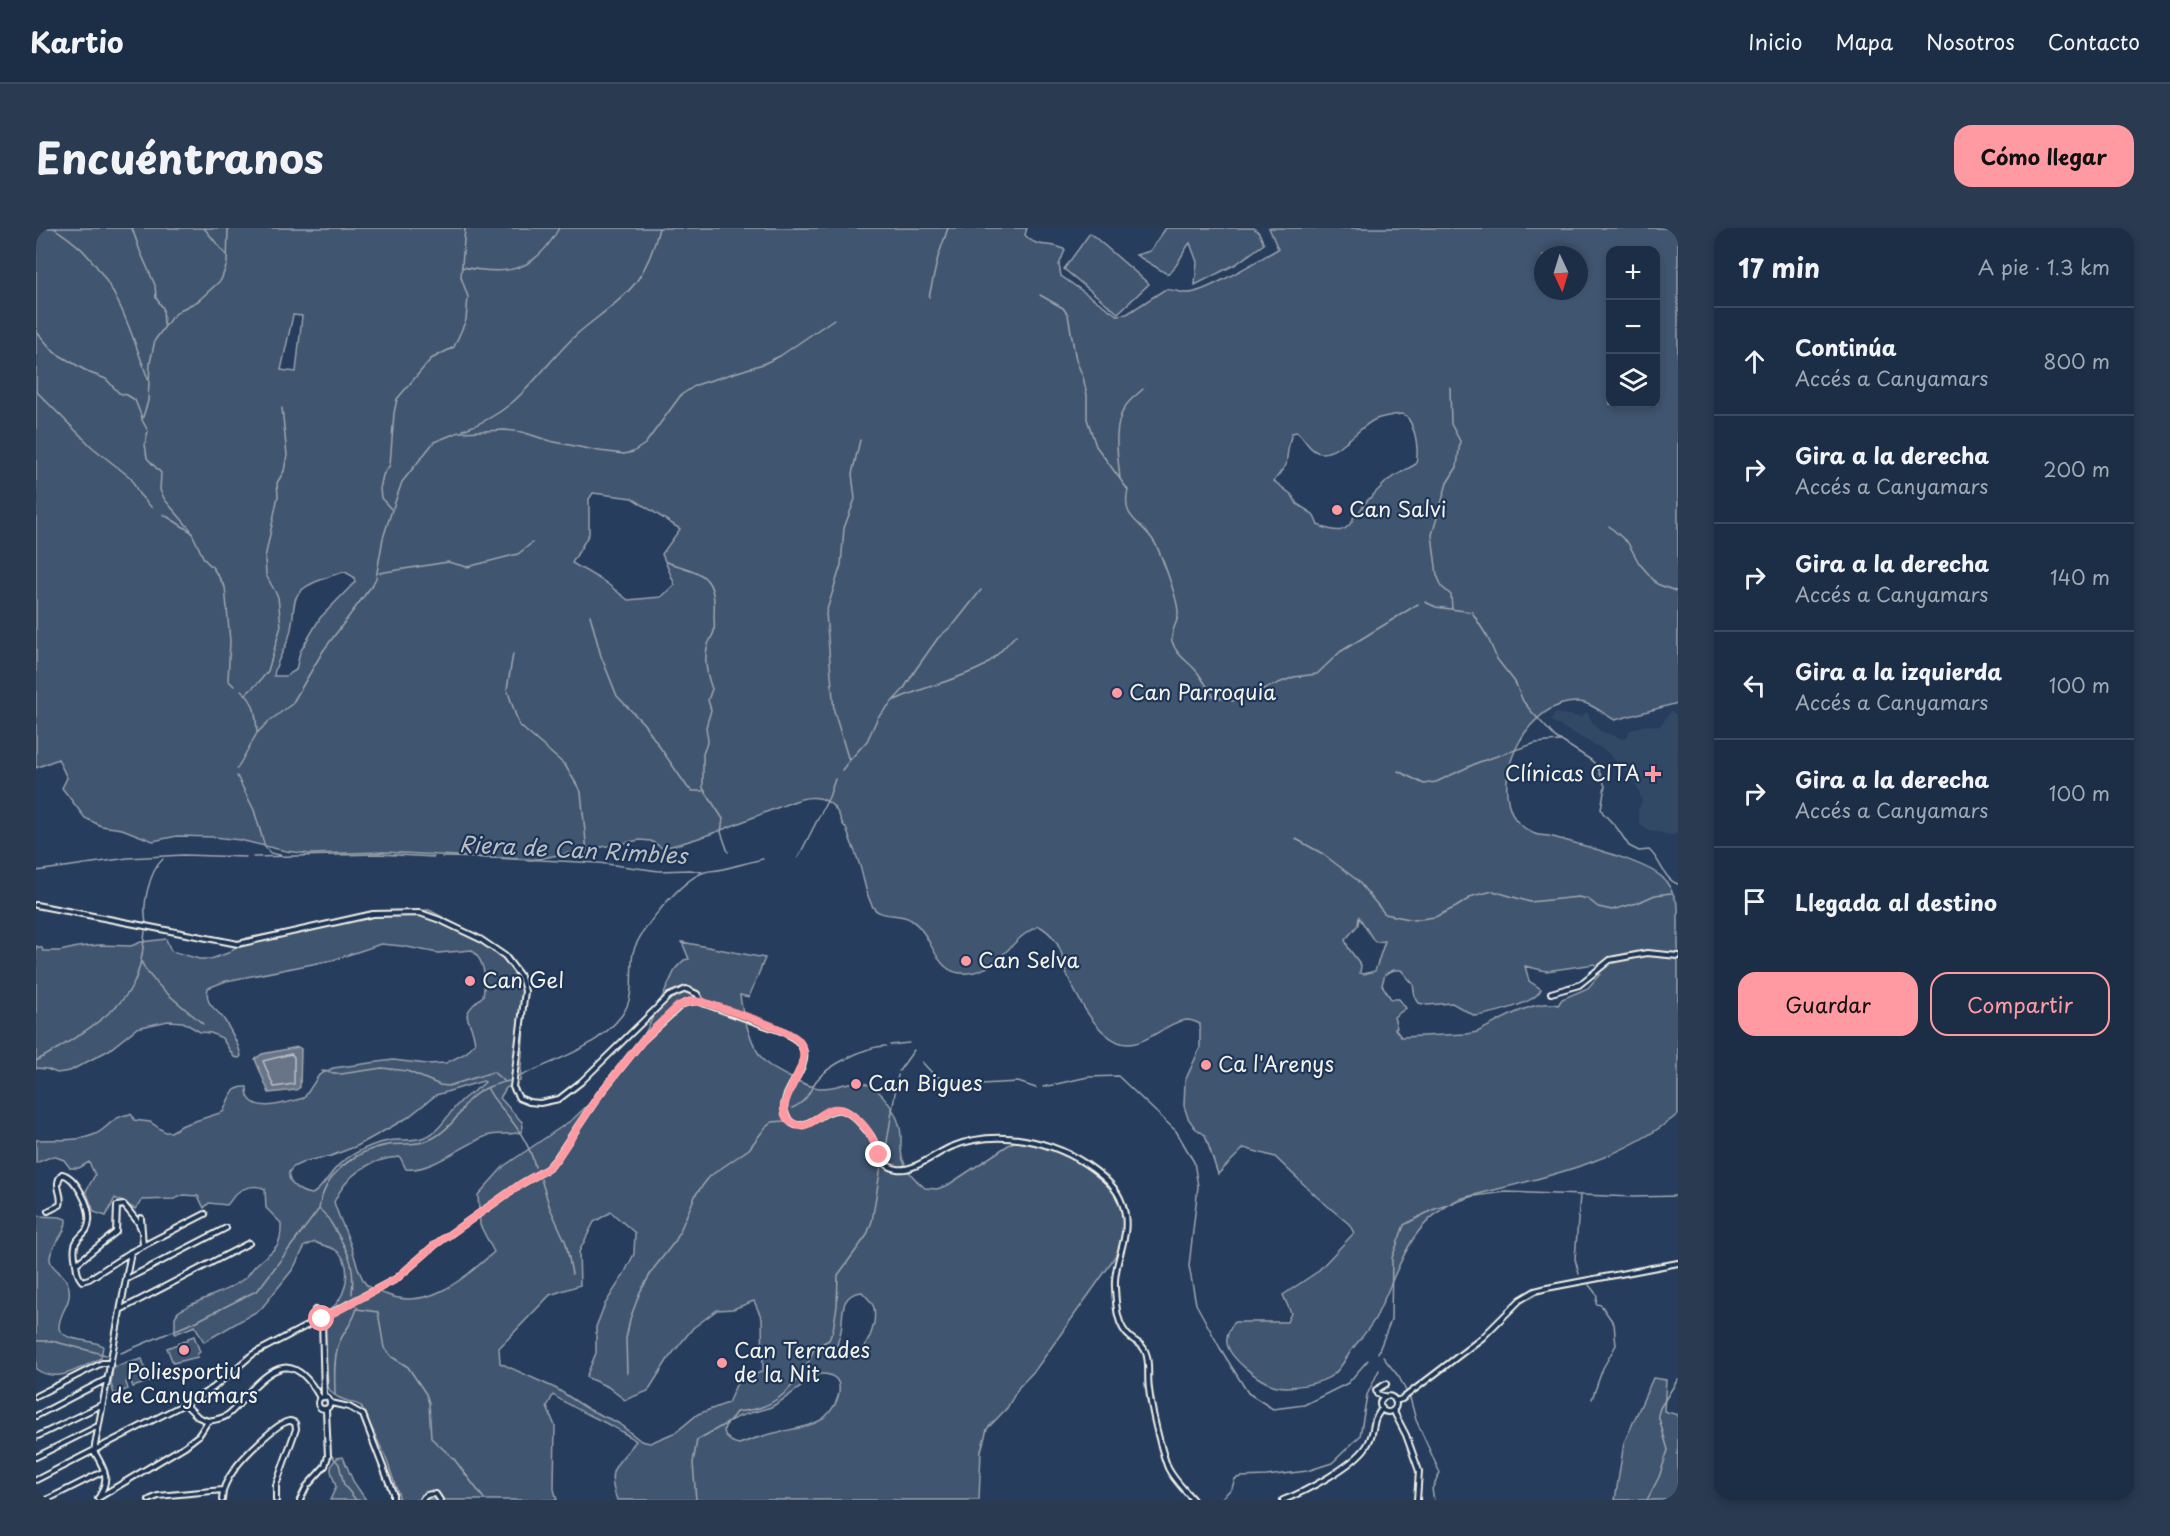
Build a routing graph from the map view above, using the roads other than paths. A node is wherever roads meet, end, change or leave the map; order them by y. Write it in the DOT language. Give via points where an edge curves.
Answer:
graph roads {
  1 [pos="36,905"];
  2 [pos="1678,956"];
  3 [pos="1551,993"];
  4 [pos="703,1002"];
  5 [pos="48,1211"];
  6 [pos="205,1214"];
  7 [pos="141,1218"];
  8 [pos="226,1228"];
  9 [pos="142,1231"];
  10 [pos="249,1243"];
  11 [pos="143,1246"];
  12 [pos="131,1252"];
  13 [pos="1678,1263"];
  14 [pos="76,1264"];
  15 [pos="127,1279"];
  16 [pos="121,1310"];
  17 [pos="315,1310"];
  18 [pos="322,1319"];
  19 [pos="109,1363"];
  20 [pos="106,1380"];
  21 [pos="1386,1384"];
  22 [pos="36,1396"];
  23 [pos="1385,1396"];
  24 [pos="322,1397"];
  25 [pos="1395,1401"];
  26 [pos="331,1403"];
  27 [pos="185,1404"];
  28 [pos="102,1405"];
  29 [pos="1382,1408"];
  30 [pos="326,1410"];
  31 [pos="1392,1410"];
  32 [pos="36,1416"];
  33 [pos="208,1421"];
  34 [pos="98,1426"];
  35 [pos="36,1437"];
  36 [pos="94,1451"];
  37 [pos="36,1457"];
  38 [pos="104,1471"];
  39 [pos="36,1480"];
  40 [pos="223,1490"];
  41 [pos="98,1499"];
  42 [pos="46,1500"];
  43 [pos="149,1500"];
  44 [pos="222,1500"];
  45 [pos="276,1500"];
  46 [pos="300,1500"];
  47 [pos="393,1500"];
  48 [pos="422,1500"];
  49 [pos="440,1500"];
  50 [pos="1193,1500"];
  51 [pos="1283,1500"];
  52 [pos="1417,1500"];
  1 -- 4 [label="street" via="238,944 373,914 420,913 440,920 505,956 521,977 525,991 513,1087 519,1098 529,1102 559,1100 571,1092 669,996 686,989 698,994"];
  2 -- 3 [label="street" via="1647,953 1610,960 1579,986"];
  4 -- 18 [label="street" via="678,1006 642,1041 547,1169 436,1244 396,1279"];
  4 -- 50 [label="street" via="781,1031 801,1044 803,1060 784,1105 787,1118 794,1124 806,1125 832,1109 843,1110 871,1136 883,1161 901,1170 951,1147 978,1140 1031,1141 1082,1161 1113,1186 1126,1219 1114,1283 1119,1320 1123,1330 1144,1347 1150,1399 1169,1468"];
  5 -- 14 [label="street" via="60,1205 58,1179 62,1174 68,1176 79,1188 90,1220 75,1243"];
  6 -- 11 [label="street"];
  7 -- 9 [label="street"];
  8 -- 15 [label="street"];
  9 -- 11 [label="street"];
  9 -- 14 [label="street" via="124,1205 117,1206 116,1232"];
  10 -- 16 [label="street"];
  11 -- 12 [label="street"];
  12 -- 14 [label="street" via="82,1281"];
  12 -- 15 [label="street"];
  13 -- 25 [label="street" via="1526,1295 1482,1338"];
  15 -- 16 [label="street"];
  16 -- 19 [label="street"];
  17 -- 18 [label="street"];
  18 -- 24 [label="street"];
  18 -- 27 [label="street" via="254,1354 213,1388"];
  19 -- 20 [label="street"];
  19 -- 22 [label="street"];
  20 -- 28 [label="street"];
  20 -- 32 [label="street"];
  21 -- 23 [label="street" via="1377,1390 1377,1394"];
  23 -- 25 [label="street"];
  23 -- 29 [label="street"];
  24 -- 26 [label="street" via="328,1397"];
  24 -- 30 [label="street" via="318,1406"];
  24 -- 33 [label="street" via="301,1371 290,1366 280,1368 261,1379 226,1416"];
  25 -- 31 [label="street"];
  26 -- 30 [label="street"];
  26 -- 47 [label="street" via="363,1415"];
  27 -- 33 [label="street"];
  27 -- 36 [label="street"];
  28 -- 34 [label="street"];
  28 -- 35 [label="street"];
  29 -- 31 [label="street"];
  29 -- 51 [label="street" via="1370,1440 1356,1458"];
  30 -- 46 [label="street" via="328,1456"];
  31 -- 52 [label="street" via="1419,1471"];
  33 -- 41 [label="street" via="185,1446"];
  34 -- 36 [label="street"];
  34 -- 37 [label="street"];
  36 -- 38 [label="street"];
  36 -- 39 [label="street"];
  38 -- 41 [label="street" via="105,1487"];
  38 -- 42 [label="street"];
  40 -- 43 [label="street"];
  40 -- 44 [label="street"];
  40 -- 45 [label="street" via="244,1456 291,1421 296,1429 276,1485"];
  48 -- 49 [label="street" via="431,1494"];
}
